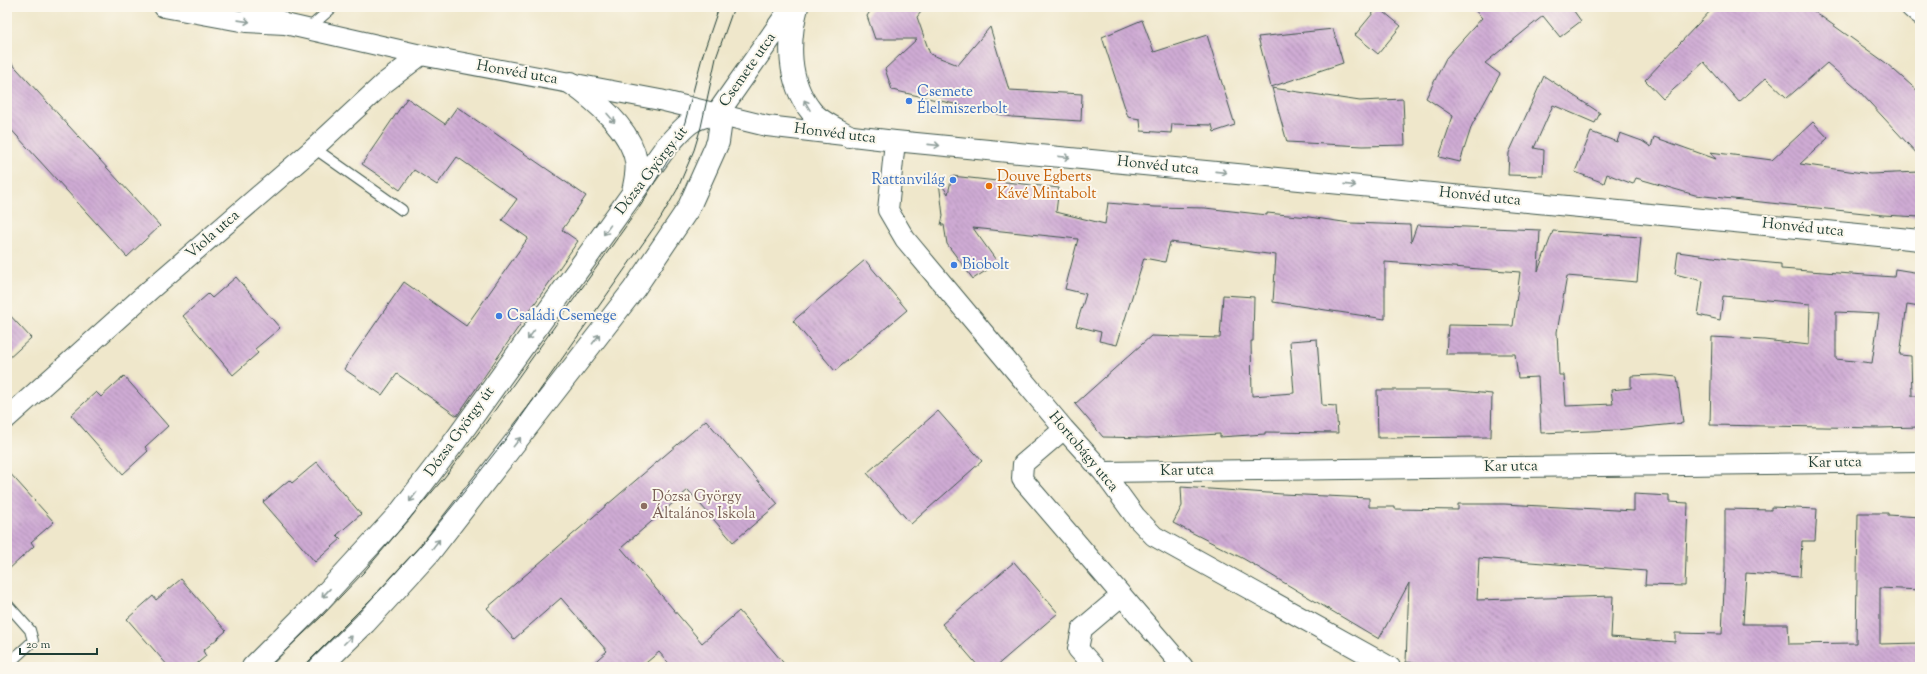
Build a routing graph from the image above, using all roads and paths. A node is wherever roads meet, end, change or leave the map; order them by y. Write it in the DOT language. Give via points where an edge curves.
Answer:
graph roads {
  1 [pos="164,7"];
  2 [pos="252,7"];
  3 [pos="333,7"];
  4 [pos="792,7"];
  5 [pos="797,7"];
  6 [pos="1912,7"];
  7 [pos="1920,14"];
  8 [pos="285,24"];
  9 [pos="309,28"];
  10 [pos="421,55"];
  11 [pos="571,83"];
  12 [pos="717,114"];
  13 [pos="849,136"];
  14 [pos="895,141"];
  15 [pos="314,148"];
  16 [pos="633,192"];
  17 [pos="402,210"];
  18 [pos="1920,240"];
  19 [pos="7,418"];
  20 [pos="1064,429"];
  21 [pos="1920,462"];
  22 [pos="1102,472"];
  23 [pos="1121,596"];
  24 [pos="7,604"];
  25 [pos="7,665"];
  26 [pos="253,667"];
  27 [pos="320,667"];
  28 [pos="1094,667"];
  29 [pos="1183,667"];
  30 [pos="1390,667"];
  1 -- 8 [label="street, Honvéd utca, one-way" via="246,22"];
  2 -- 8 [label="street, Honvéd utca"];
  3 -- 9 [label="lane"];
  4 -- 12 [label="street, Csemete utca"];
  13 -- 5 [label="street, one-way" via="811,111 799,91 792,68 790,46 791,29"];
  6 -- 7 [label="street"];
  8 -- 9 [label="street, Honvéd utca"];
  9 -- 10 [label="street, Honvéd utca"];
  10 -- 11 [label="street, Honvéd utca"];
  10 -- 15 [label="street, Viola utca" via="383,84"];
  11 -- 12 [label="street, Honvéd utca"];
  11 -- 16 [label="street, one-way" via="598,102 632,147 637,174"];
  12 -- 13 [label="street, Honvéd utca" via="767,126"];
  12 -- 16 [label="street, Dózsa György út" via="703,116 690,122 666,147"];
  27 -- 12 [label="street, one-way" via="365,623 429,553 634,289 688,209 718,142 720,128"];
  13 -- 14 [label="street, Honvéd utca"];
  14 -- 18 [label="street, Honvéd utca, one-way"];
  14 -- 20 [label="street, Hortobágy utca" via="888,210 905,239"];
  15 -- 17 [label="lane"];
  15 -- 19 [label="street, Viola utca" via="150,289"];
  16 -- 26 [label="street, Dózsa György út, one-way" via="455,441 399,514 319,601"];
  20 -- 22 [label="street, Hortobágy utca"];
  20 -- 23 [label="street" via="1023,464 1022,479"];
  21 -- 22 [label="street, Kar utca"];
  22 -- 30 [label="street, Hortobágy utca" via="1135,516 1154,536"];
  23 -- 28 [label="street" via="1082,629 1078,649"];
  23 -- 29 [label="street"];
  24 -- 25 [label="lane" via="30,630 33,641"];
}
